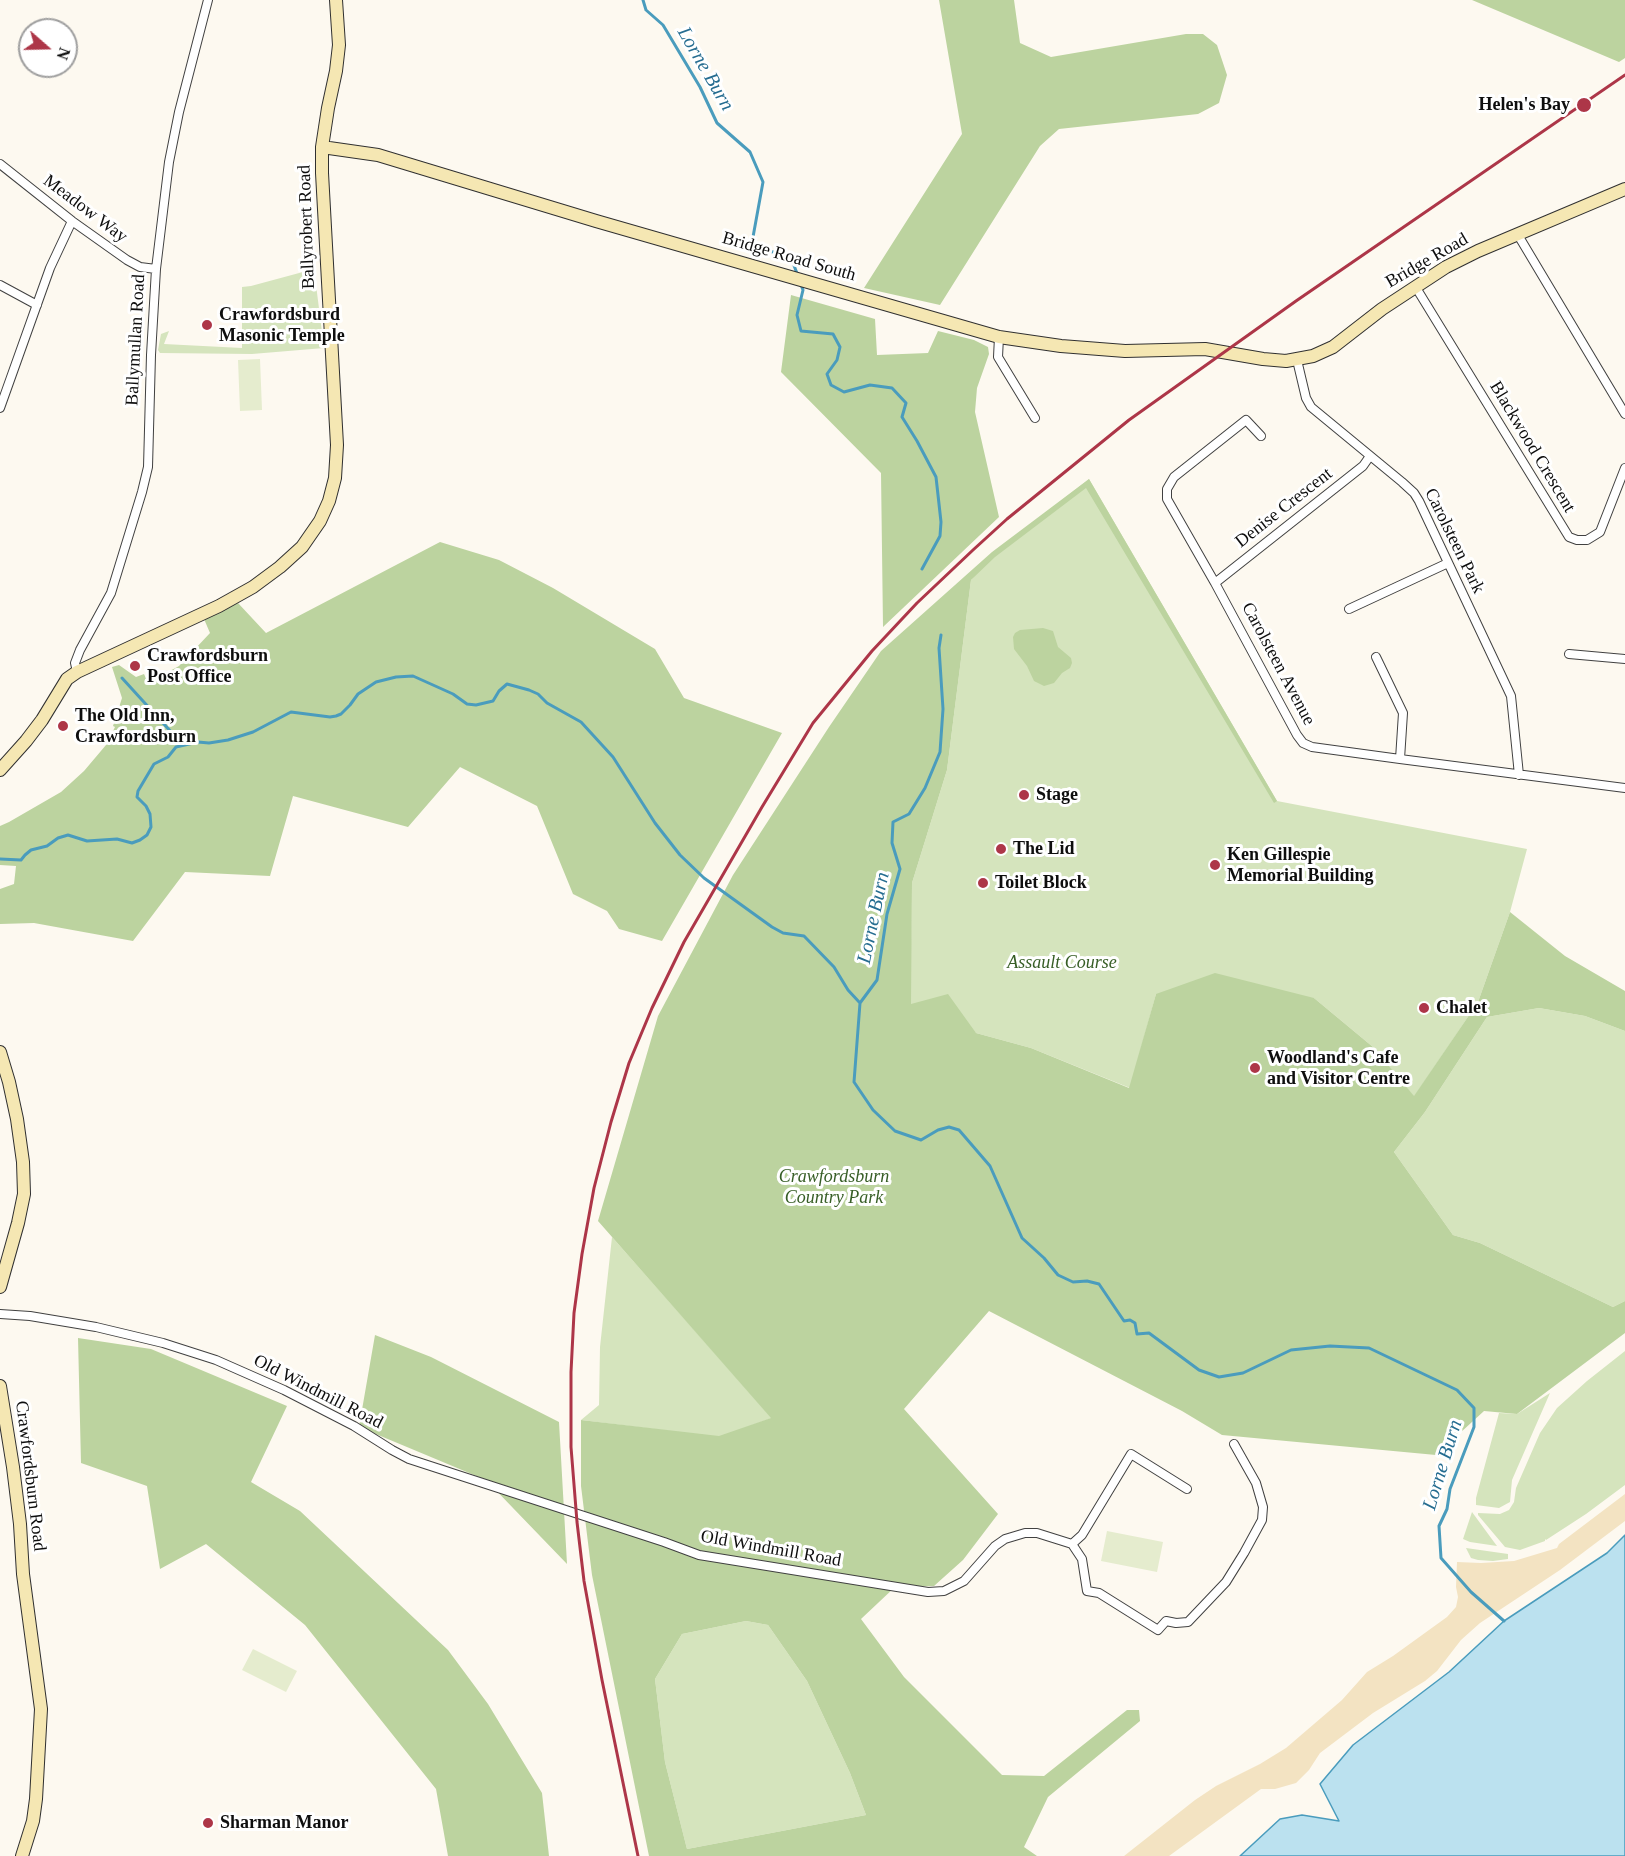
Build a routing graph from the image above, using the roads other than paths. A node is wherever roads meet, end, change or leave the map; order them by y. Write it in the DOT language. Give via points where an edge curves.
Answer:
graph roads {
  1 [pos="208,0"];
  2 [pos="336,0"];
  3 [pos="322,147"];
  4 [pos="0,164"];
  5 [pos="1625,189"];
  6 [pos="72,221"];
  7 [pos="1518,235"];
  8 [pos="156,269"];
  9 [pos="0,285"];
  10 [pos="1415,286"];
  11 [pos="37,306"];
  12 [pos="999,337"];
  13 [pos="1252,357"];
  14 [pos="1297,360"];
  15 [pos="0,408"];
  16 [pos="1625,414"];
  17 [pos="1035,418"];
  18 [pos="1261,436"];
  19 [pos="1370,456"];
  20 [pos="1625,468"];
  21 [pos="1448,563"];
  22 [pos="1215,582"];
  23 [pos="1349,609"];
  24 [pos="1569,654"];
  25 [pos="1376,657"];
  26 [pos="1625,659"];
  27 [pos="77,672"];
  28 [pos="1400,759"];
  29 [pos="0,770"];
  30 [pos="1519,776"];
  31 [pos="1625,788"];
  32 [pos="0,1052"];
  33 [pos="0,1287"];
  34 [pos="0,1314"];
  35 [pos="0,1386"];
  36 [pos="1234,1444"];
  37 [pos="1187,1489"];
  38 [pos="1072,1544"];
  39 [pos="22,1856"];
  1 -- 8 [label="street, Ballymullan Road" via="171,146"];
  2 -- 3 [label="main road, Ballyrobert Road" via="339,45"];
  3 -- 12 [label="main road, Bridge Road South" via="378,155"];
  3 -- 27 [label="main road, Ballyrobert Road" via="337,445 335,478 320,521 302,547 253,587"];
  4 -- 6 [label="street, Meadow Way"];
  5 -- 7 [label="main road, Bridge Road"];
  6 -- 8 [label="street, Meadow Way" via="127,260"];
  6 -- 11 [label="street"];
  7 -- 10 [label="main road, Bridge Road" via="1478,251"];
  7 -- 16 [label="street"];
  8 -- 27 [label="street, Ballymullan Road" via="148,467 111,593 80,650 75,663"];
  9 -- 11 [label="street"];
  10 -- 14 [label="main road, Bridge Road" via="1333,347"];
  10 -- 20 [label="street, Blackwood Crescent" via="1569,537 1582,540 1600,532"];
  11 -- 15 [label="street"];
  12 -- 13 [label="main road, Bridge Road South" via="1125,351 1205,349"];
  12 -- 17 [label="street" via="998,357"];
  13 -- 14 [label="main road, Bridge Road"];
  14 -- 19 [label="street, Carolsteen Park" via="1311,407"];
  18 -- 22 [label="street, Carolsteen Avenue" via="1246,420 1174,477 1167,489 1169,503"];
  19 -- 21 [label="street, Carolsteen Park" via="1414,493"];
  19 -- 22 [label="street, Denise Crescent" via="1363,466"];
  21 -- 23 [label="street"];
  21 -- 30 [label="street, Carolsteen Park" via="1511,696"];
  22 -- 28 [label="street, Carolsteen Avenue" via="1303,743"];
  24 -- 26 [label="street"];
  25 -- 28 [label="street" via="1403,713"];
  27 -- 29 [label="main road"];
  28 -- 30 [label="street, Carolsteen Avenue"];
  30 -- 31 [label="street, Carolsteen Avenue"];
  32 -- 33 [label="main road" via="17,1119 24,1194"];
  34 -- 38 [label="street, Old Windmill Road" via="96,1328 216,1360 302,1399 409,1459 699,1555 928,1592 944,1591 964,1581 1005,1539 1037,1533"];
  35 -- 39 [label="main road, Crawfordsburn Road" via="14,1467 41,1709 36,1799"];
  36 -- 38 [label="street" via="1256,1483 1263,1507 1262,1520 1226,1582 1188,1622 1166,1621 1158,1630 1099,1593 1087,1590 1082,1559"];
  37 -- 38 [label="street" via="1131,1454 1082,1535"];
}
